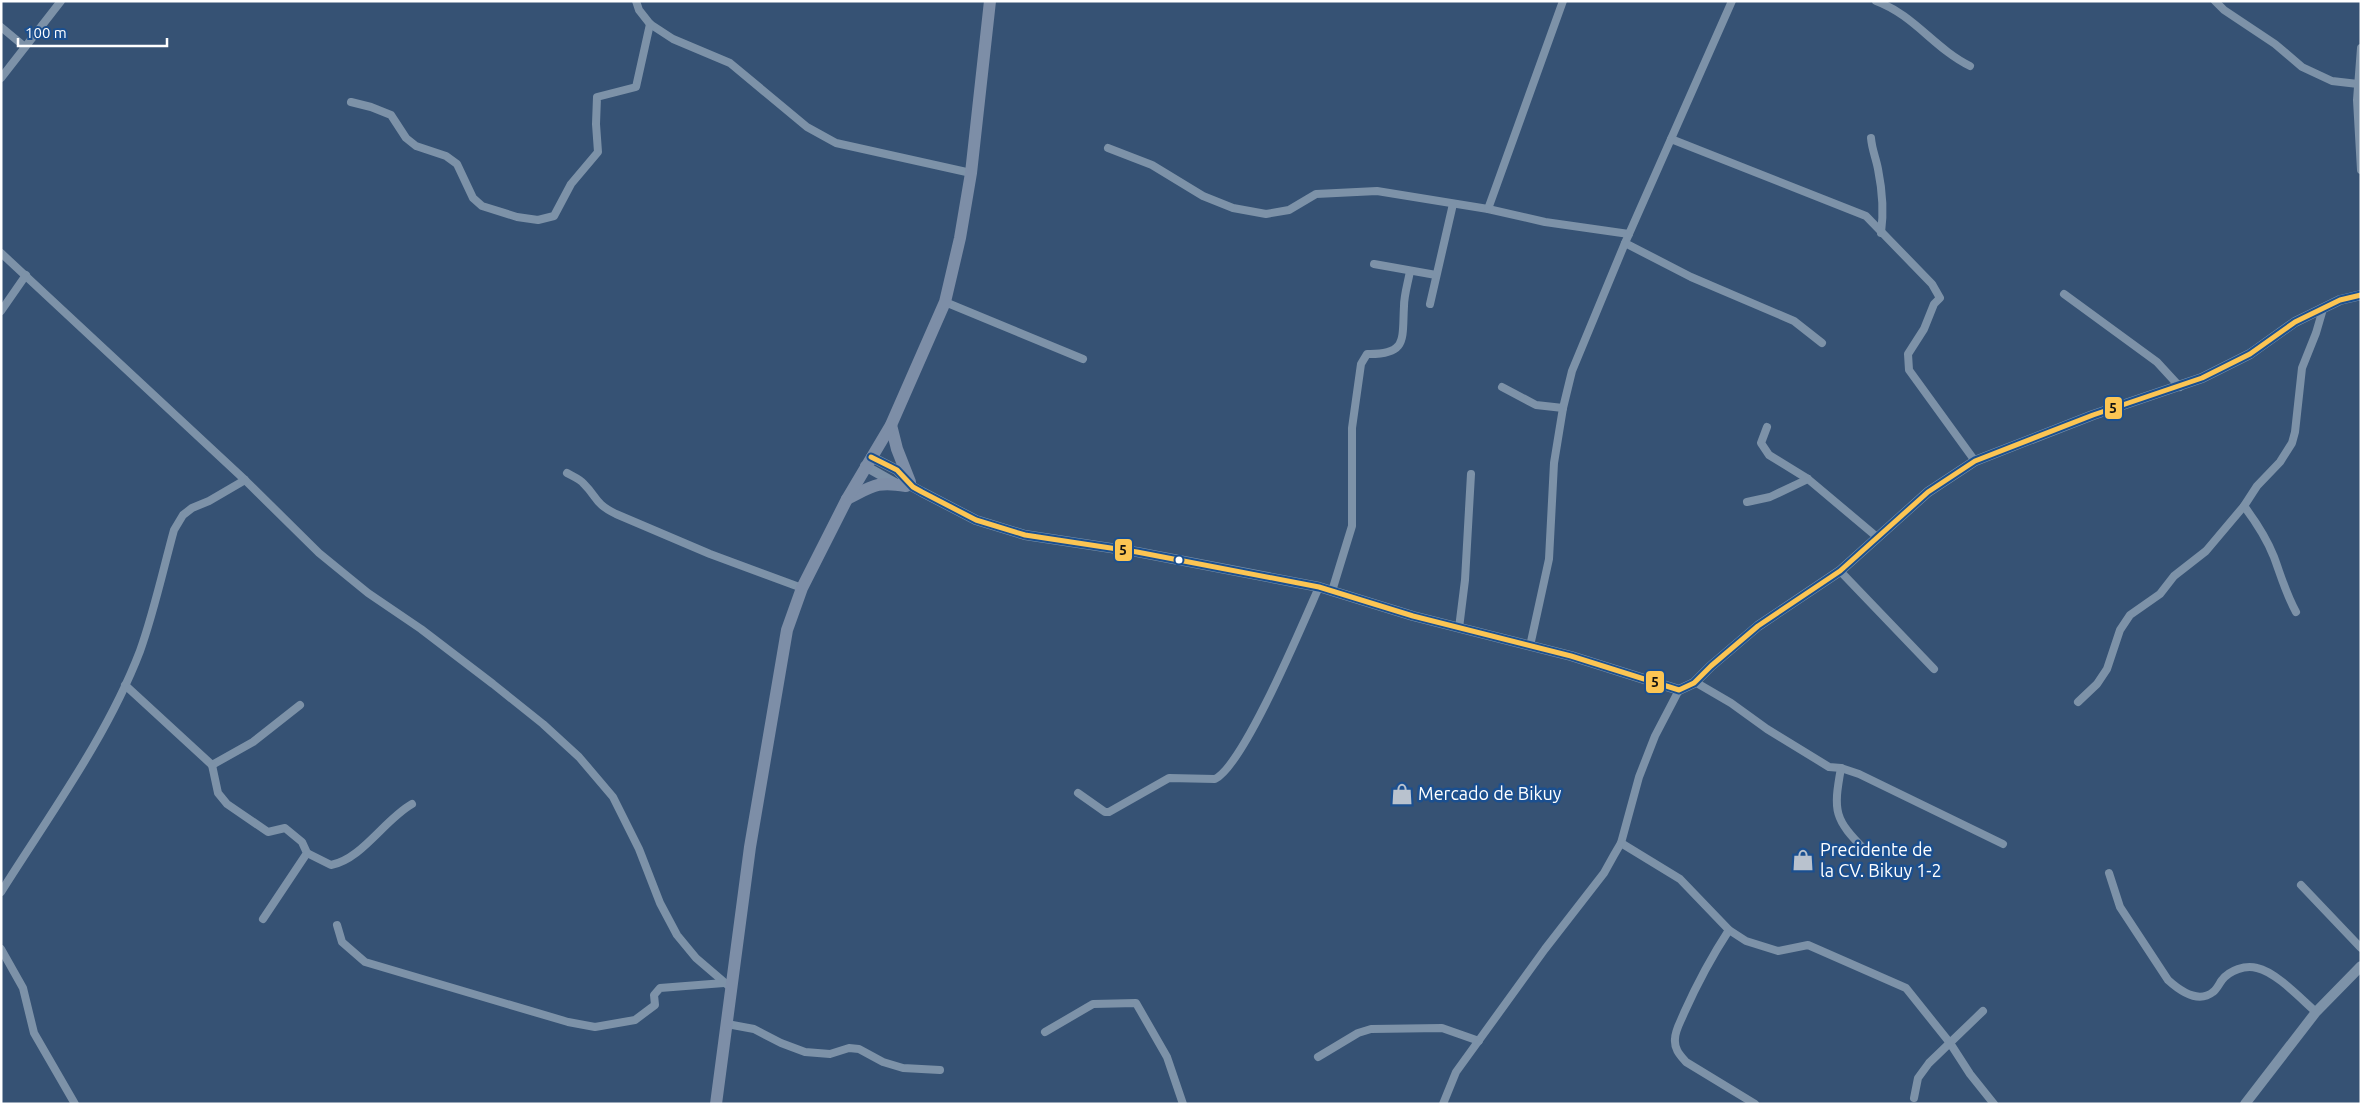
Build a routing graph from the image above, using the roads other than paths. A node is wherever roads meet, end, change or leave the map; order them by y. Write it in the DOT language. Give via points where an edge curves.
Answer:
graph roads {
  1 [pos="61,1"];
  2 [pos="636,1"];
  3 [pos="990,1"];
  4 [pos="1563,1"];
  5 [pos="1732,1"];
  6 [pos="1876,1"];
  7 [pos="2215,1"];
  8 [pos="1893,4"];
  9 [pos="650,24"];
  10 [pos="1,27"];
  11 [pos="25,47"];
  12 [pos="2361,48"];
  13 [pos="1970,66"];
  14 [pos="2,75"];
  15 [pos="2358,84"];
  16 [pos="351,102"];
  17 [pos="1872,138"];
  18 [pos="1672,139"];
  19 [pos="1108,148"];
  20 [pos="2361,170"];
  21 [pos="971,173"];
  22 [pos="1453,204"];
  23 [pos="1488,209"];
  24 [pos="1882,209"];
  25 [pos="1866,216"];
  26 [pos="1881,233"];
  27 [pos="1629,234"];
  28 [pos="1625,243"];
  29 [pos="1,253"];
  30 [pos="1374,264"];
  31 [pos="1410,271"];
  32 [pos="26,275"];
  33 [pos="1436,275"];
  34 [pos="2064,294"];
  35 [pos="2361,295"];
  36 [pos="944,302"];
  37 [pos="1430,304"];
  38 [pos="2323,308"];
  39 [pos="1,311"];
  40 [pos="1822,343"];
  41 [pos="1083,359"];
  42 [pos="1502,387"];
  43 [pos="2180,387"];
  44 [pos="1563,408"];
  45 [pos="891,425"];
  46 [pos="1767,427"];
  47 [pos="1975,461"];
  48 [pos="868,462"];
  49 [pos="567,473"];
  50 [pos="1471,474"];
  51 [pos="1808,479"];
  52 [pos="245,480"];
  53 [pos="910,485"];
  54 [pos="847,499"];
  55 [pos="1746,502"];
  56 [pos="2244,506"];
  57 [pos="1877,537"];
  58 [pos="1840,571"];
  59 [pos="1319,587"];
  60 [pos="802,588"];
  61 [pos="1332,591"];
  62 [pos="2296,612"];
  63 [pos="1459,628"];
  64 [pos="1530,646"];
  65 [pos="1934,670"];
  66 [pos="1695,682"];
  67 [pos="125,685"];
  68 [pos="1679,690"];
  69 [pos="2078,702"];
  70 [pos="300,705"];
  71 [pos="212,765"];
  72 [pos="1841,768"];
  73 [pos="1078,793"];
  74 [pos="412,804"];
  75 [pos="1621,843"];
  76 [pos="2003,844"];
  77 [pos="1866,851"];
  78 [pos="307,853"];
  79 [pos="2109,873"];
  80 [pos="2301,885"];
  81 [pos="1,892"];
  82 [pos="263,919"];
  83 [pos="337,925"];
  84 [pos="1729,930"];
  85 [pos="2361,948"];
  86 [pos="1,949"];
  87 [pos="2361,966"];
  88 [pos="728,986"];
  89 [pos="1983,1011"];
  90 [pos="2316,1012"];
  91 [pos="726,1024"];
  92 [pos="1045,1032"];
  93 [pos="1479,1041"];
  94 [pos="1950,1043"];
  95 [pos="1318,1057"];
  96 [pos="940,1070"];
  97 [pos="1914,1098"];
  98 [pos="75,1104"];
  99 [pos="716,1104"];
  100 [pos="1183,1104"];
  101 [pos="1444,1104"];
  102 [pos="1755,1104"];
  103 [pos="1994,1104"];
  104 [pos="2245,1104"];
  1 -- 11 [label="street"];
  2 -- 9 [label="street"];
  3 -- 21 [label="main road"];
  4 -- 23 [label="street"];
  5 -- 18 [label="street"];
  6 -- 8 [label="street"];
  7 -- 15 [label="street" via="2302,67 2326,79"];
  8 -- 13 [label="street" via="1954,58"];
  9 -- 16 [label="street" via="636,87 597,97 598,152 571,184 554,216 547,220 482,206 473,198 458,164 446,156 416,146 406,138 391,115"];
  9 -- 21 [label="street" via="673,40 730,63 807,127 836,142"];
  10 -- 11 [label="street"];
  11 -- 14 [label="street"];
  12 -- 15 [label="street"];
  15 -- 20 [label="street"];
  17 -- 24 [label="street"];
  18 -- 25 [label="street"];
  18 -- 27 [label="street"];
  19 -- 22 [label="street" via="1152,165 1203,196 1233,208 1266,214 1289,210 1316,194 1334,192 1377,191"];
  21 -- 36 [label="main road" via="960,238"];
  22 -- 23 [label="street"];
  22 -- 33 [label="street"];
  23 -- 27 [label="street" via="1545,222"];
  24 -- 25 [label="street"];
  24 -- 26 [label="street"];
  25 -- 26 [label="street"];
  26 -- 47 [label="street" via="1932,284 1940,298 1908,354 1909,370"];
  27 -- 28 [label="street"];
  28 -- 40 [label="street" via="1691,278 1794,321"];
  28 -- 44 [label="street" via="1572,371"];
  29 -- 32 [label="street"];
  30 -- 31 [label="street"];
  31 -- 33 [label="street"];
  31 -- 61 [label="street" via="1404,305 1404,337 1396,350 1384,355 1368,354 1361,364 1352,428 1352,526"];
  32 -- 39 [label="street"];
  32 -- 52 [label="street"];
  33 -- 37 [label="street"];
  34 -- 43 [label="street" via="2157,362"];
  35 -- 38 [label="street"];
  36 -- 41 [label="street"];
  36 -- 45 [label="main road"];
  38 -- 43 [label="street" via="2295,322 2250,354"];
  38 -- 56 [label="street" via="2302,368 2292,442"];
  42 -- 44 [label="street" via="1536,405"];
  43 -- 47 [label="street" via="2093,415"];
  44 -- 64 [label="street" via="1554,463 1549,559"];
  45 -- 48 [label="main road"];
  45 -- 53 [label="main road"];
  46 -- 51 [label="street" via="1762,436 1763,448"];
  47 -- 57 [label="street" via="1928,492"];
  48 -- 53 [label="street" via="890,466"];
  48 -- 54 [label="main road"];
  49 -- 60 [label="street" via="584,483 595,500 616,514"];
  50 -- 63 [label="street"];
  51 -- 55 [label="street" via="1770,497"];
  51 -- 57 [label="street"];
  52 -- 67 [label="street" via="192,508 183,515 174,530 140,650"];
  52 -- 88 [label="street" via="319,553 368,594 422,629 580,757 613,797 676,935"];
  53 -- 54 [label="main road" via="872,485"];
  53 -- 59 [label="street" via="976,520 1025,535 1155,555"];
  54 -- 60 [label="main road"];
  56 -- 62 [label="street" via="2274,556 2286,594"];
  56 -- 69 [label="street" via="2206,551 2174,576 2160,594 2130,615 2120,630 2107,669"];
  57 -- 58 [label="street"];
  58 -- 65 [label="street"];
  58 -- 66 [label="street" via="1758,626"];
  59 -- 61 [label="street"];
  59 -- 73 [label="street" via="1242,749 1220,776 1215,779 1169,778 1109,812"];
  60 -- 88 [label="main road" via="787,630"];
  61 -- 63 [label="street"];
  63 -- 64 [label="street"];
  64 -- 68 [label="street"];
  66 -- 68 [label="street"];
  66 -- 72 [label="street" via="1829,767"];
  67 -- 71 [label="street"];
  67 -- 81 [label="street" via="84,760"];
  68 -- 75 [label="street" via="1639,776"];
  70 -- 71 [label="street" via="253,742"];
  71 -- 78 [label="street" via="218,793 227,804 268,832 285,828 302,842"];
  72 -- 76 [label="street"];
  72 -- 77 [label="street" via="1836,793 1839,821"];
  74 -- 78 [label="street" via="400,811 348,859 331,865"];
  75 -- 84 [label="street" via="1680,879"];
  75 -- 93 [label="street" via="1604,872"];
  78 -- 82 [label="street"];
  79 -- 90 [label="street" via="2120,907 2178,990 2202,996 2212,993 2232,972 2257,968 2270,974"];
  80 -- 85 [label="street"];
  83 -- 88 [label="street" via="342,942 365,962 568,1022 595,1027 635,1020 655,1005 654,994 660,988"];
  84 -- 94 [label="street" via="1746,941 1778,951 1808,945 1906,988"];
  84 -- 102 [label="street" via="1693,993 1677,1029 1675,1046 1686,1062"];
  86 -- 98 [label="street" via="23,988 34,1033"];
  87 -- 90 [label="street"];
  88 -- 91 [label="main road"];
  89 -- 94 [label="street"];
  90 -- 104 [label="street"];
  91 -- 96 [label="street" via="754,1029 805,1052 830,1054 849,1048 859,1049 903,1068"];
  91 -- 99 [label="main road"];
  92 -- 100 [label="street" via="1093,1004 1136,1003 1168,1057"];
  93 -- 95 [label="street" via="1442,1028 1371,1029 1358,1033"];
  93 -- 101 [label="street" via="1456,1072"];
  94 -- 97 [label="street" via="1918,1078"];
  94 -- 103 [label="street"];
}
